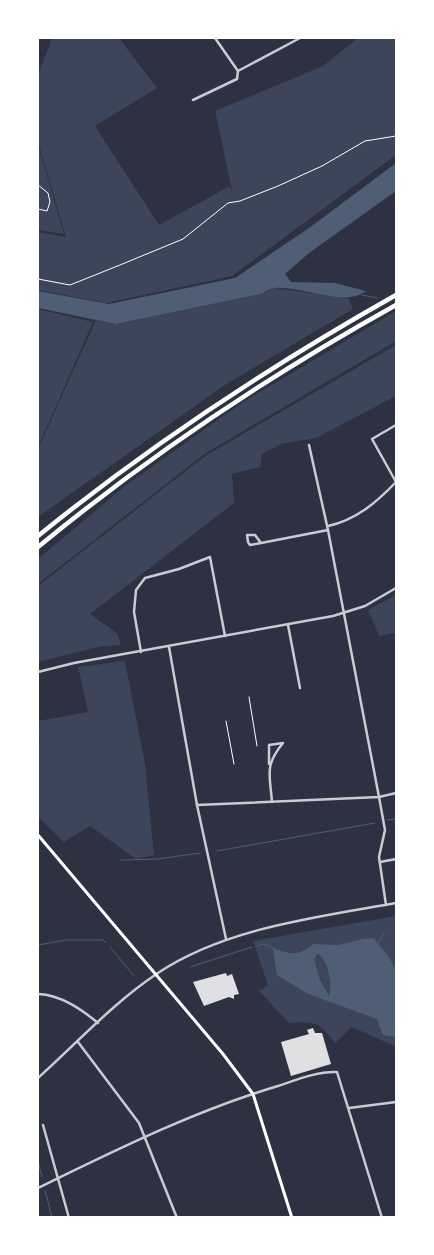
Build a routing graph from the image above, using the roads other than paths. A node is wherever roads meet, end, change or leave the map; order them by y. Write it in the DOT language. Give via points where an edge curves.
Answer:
graph roads {
  1 [pos="215,38"];
  2 [pos="300,38"];
  3 [pos="238,71"];
  4 [pos="193,100"];
  5 [pos="396,295"];
  6 [pos="396,305"];
  7 [pos="396,425"];
  8 [pos="309,445"];
  9 [pos="396,482"];
  10 [pos="328,528"];
  11 [pos="38,536"];
  12 [pos="262,543"];
  13 [pos="38,547"];
  14 [pos="396,588"];
  15 [pos="344,613"];
  16 [pos="288,624"];
  17 [pos="225,636"];
  18 [pos="169,647"];
  19 [pos="141,652"];
  20 [pos="38,672"];
  21 [pos="300,688"];
  22 [pos="269,764"];
  23 [pos="396,793"];
  24 [pos="379,797"];
  25 [pos="272,802"];
  26 [pos="198,805"];
  27 [pos="38,835"];
  28 [pos="396,859"];
  29 [pos="380,862"];
  30 [pos="396,903"];
  31 [pos="386,905"];
  32 [pos="226,939"];
  33 [pos="155,974"];
  34 [pos="38,994"];
  35 [pos="98,1023"];
  36 [pos="78,1042"];
  37 [pos="38,1078"];
  38 [pos="253,1094"];
  39 [pos="396,1102"];
  40 [pos="349,1108"];
  41 [pos="43,1125"];
  42 [pos="145,1136"];
  43 [pos="57,1179"];
  44 [pos="38,1188"];
  45 [pos="69,1218"];
  46 [pos="178,1218"];
  47 [pos="292,1218"];
  48 [pos="382,1218"];
  1 -- 3 [label="street"];
  2 -- 3 [label="street"];
  3 -- 4 [label="street" via="236,79"];
  5 -- 11 [label="highway" via="229,395 114,476"];
  6 -- 13 [label="highway" via="219,412 106,493"];
  7 -- 9 [label="street" via="372,439"];
  8 -- 10 [label="street"];
  9 -- 10 [label="street" via="370,507"];
  10 -- 12 [label="street"];
  10 -- 15 [label="street"];
  12 -- 12 [label="street" via="255,535 248,535 250,544"];
  14 -- 15 [label="street" via="365,606"];
  15 -- 16 [label="street"];
  15 -- 24 [label="street"];
  16 -- 17 [label="street"];
  16 -- 21 [label="street"];
  17 -- 18 [label="street"];
  17 -- 19 [label="street" via="210,557 145,578 140,584 133,602"];
  18 -- 19 [label="street"];
  18 -- 26 [label="street"];
  19 -- 20 [label="street" via="74,662"];
  22 -- 22 [label="street" via="272,756 283,743 268,745"];
  22 -- 25 [label="street"];
  23 -- 24 [label="street"];
  24 -- 25 [label="street"];
  24 -- 29 [label="street" via="385,830"];
  25 -- 26 [label="street"];
  26 -- 32 [label="street"];
  27 -- 33 [label="main road"];
  28 -- 29 [label="street"];
  29 -- 31 [label="street"];
  30 -- 31 [label="street"];
  31 -- 32 [label="street"];
  32 -- 33 [label="street"];
  33 -- 35 [label="street"];
  33 -- 38 [label="main road"];
  34 -- 35 [label="street" via="61,999"];
  35 -- 36 [label="street"];
  36 -- 37 [label="street"];
  36 -- 42 [label="street" via="139,1123"];
  38 -- 40 [label="street" via="337,1072"];
  38 -- 42 [label="street"];
  38 -- 47 [label="main road"];
  39 -- 40 [label="street"];
  40 -- 48 [label="street"];
  41 -- 43 [label="street"];
  42 -- 43 [label="street"];
  42 -- 46 [label="street"];
  43 -- 44 [label="street"];
  43 -- 45 [label="street"];
}
